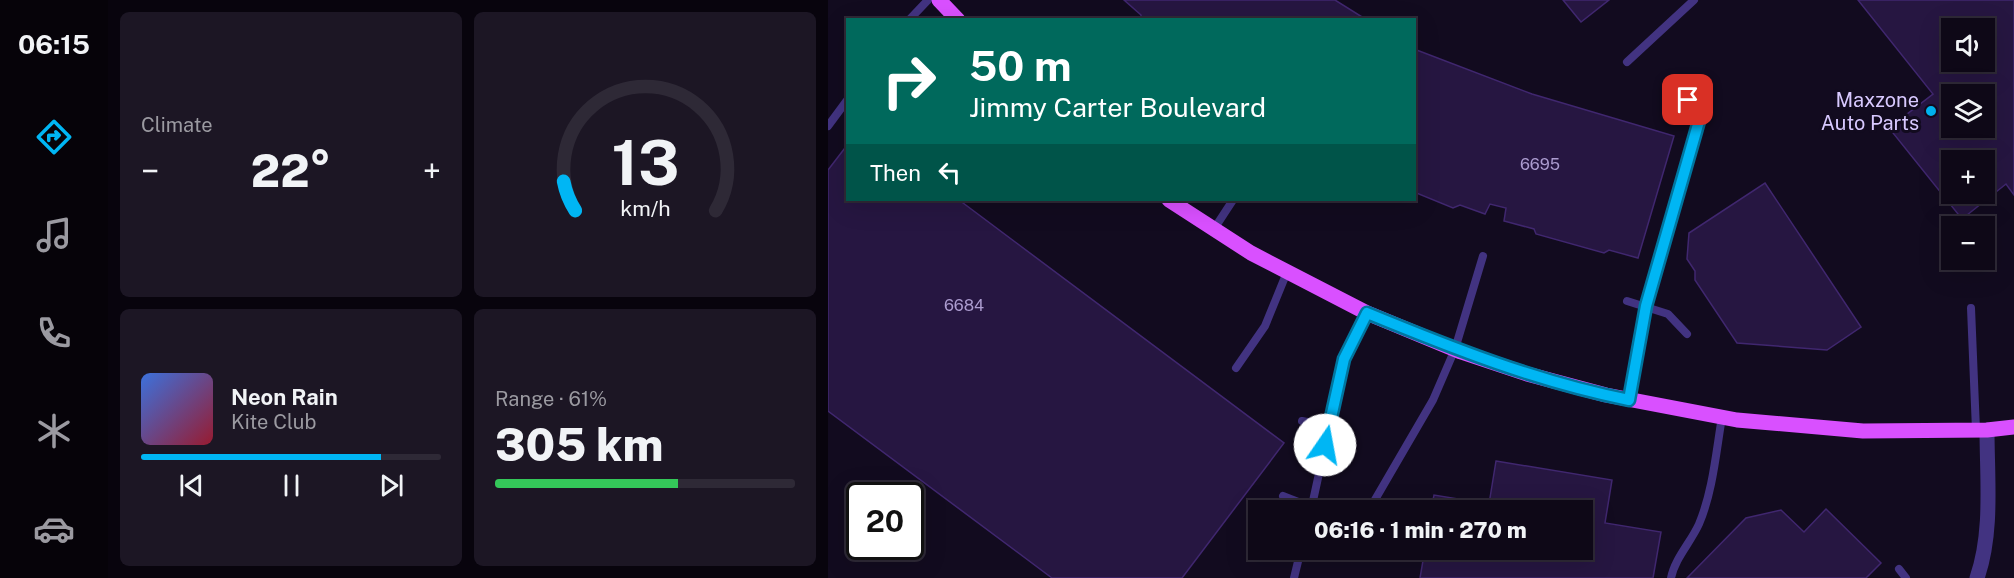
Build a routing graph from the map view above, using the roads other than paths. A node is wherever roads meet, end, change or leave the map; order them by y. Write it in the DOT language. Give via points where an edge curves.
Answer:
graph roads {
  1 [pos="928,0"];
  2 [pos="939,0"];
  3 [pos="1694,0"];
  4 [pos="911,18"];
  5 [pos="956,18"];
  6 [pos="1627,62"];
  7 [pos="1677,80"];
  8 [pos="846,102"];
  9 [pos="828,126"];
  10 [pos="1171,201"];
  11 [pos="1232,201"];
  12 [pos="1214,229"];
  13 [pos="1484,256"];
  14 [pos="1287,272"];
  15 [pos="1628,301"];
  16 [pos="1646,306"];
  17 [pos="1971,308"];
  18 [pos="1367,313"];
  19 [pos="1687,334"];
  20 [pos="1455,349"];
  21 [pos="1236,368"];
  22 [pos="1629,400"];
  23 [pos="1722,417"];
  24 [pos="1302,420"];
  25 [pos="1329,426"];
  26 [pos="2014,427"];
  27 [pos="1981,430"];
  28 [pos="1283,496"];
  29 [pos="1292,500"];
  30 [pos="1313,500"];
  31 [pos="1375,500"];
  32 [pos="1298,560"];
  33 [pos="1899,569"];
  34 [pos="1294,578"];
  35 [pos="1671,578"];
  36 [pos="1906,578"];
  37 [pos="1977,578"];
  1 -- 4 [label="lane"];
  2 -- 5 [label="main road"];
  3 -- 6 [label="lane"];
  7 -- 16 [label="lane" via="1699,121"];
  8 -- 9 [label="lane"];
  10 -- 12 [label="main road"];
  11 -- 12 [label="lane"];
  12 -- 14 [label="main road"];
  13 -- 20 [label="lane"];
  14 -- 18 [label="main road"];
  14 -- 21 [label="lane" via="1265,326"];
  15 -- 16 [label="lane"];
  16 -- 19 [label="lane" via="1668,314"];
  16 -- 22 [label="lane"];
  17 -- 27 [label="lane"];
  18 -- 20 [label="main road"];
  18 -- 25 [label="lane" via="1344,359"];
  20 -- 22 [label="main road" via="1527,375"];
  20 -- 31 [label="lane" via="1433,400"];
  22 -- 23 [label="main road"];
  23 -- 27 [label="main road" via="1863,431"];
  23 -- 35 [label="lane" via="1707,500 1699,525"];
  24 -- 25 [label="lane"];
  25 -- 30 [label="lane"];
  26 -- 27 [label="main road"];
  27 -- 37 [label="street" via="1986,528"];
  28 -- 29 [label="lane"];
  32 -- 34 [label="lane"];
  33 -- 36 [label="lane"];
}
